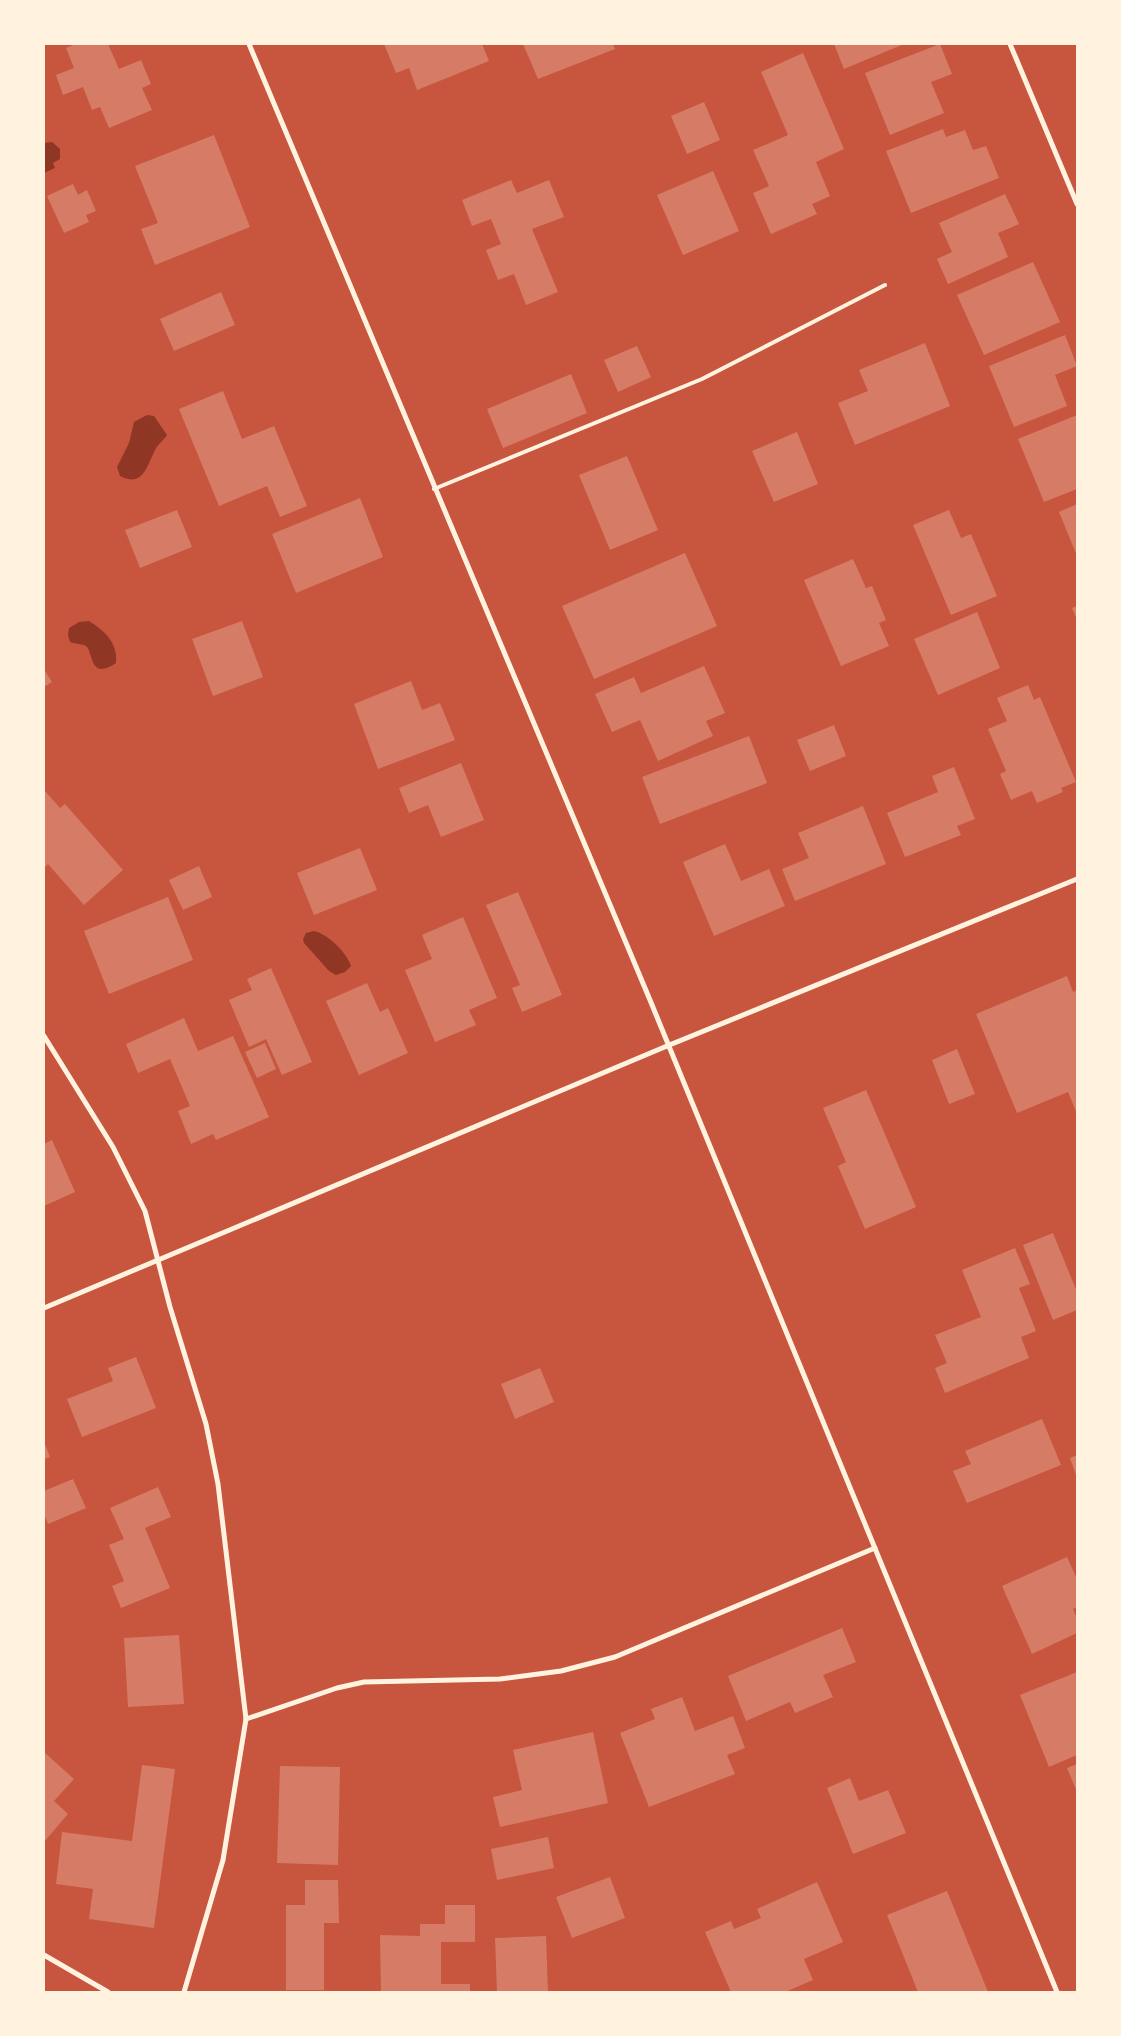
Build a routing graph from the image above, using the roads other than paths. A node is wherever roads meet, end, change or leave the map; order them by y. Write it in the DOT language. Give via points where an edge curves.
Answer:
graph roads {
  1 [pos="249,44"];
  2 [pos="1010,44"];
  3 [pos="1077,204"];
  4 [pos="885,286"];
  5 [pos="434,489"];
  6 [pos="1077,879"];
  7 [pos="44,1036"];
  8 [pos="667,1046"];
  9 [pos="159,1261"];
  10 [pos="44,1308"];
  11 [pos="875,1548"];
  12 [pos="246,1719"];
  13 [pos="44,1956"];
  14 [pos="108,1992"];
  15 [pos="184,1992"];
  16 [pos="1057,1992"];
  1 -- 5 [label="street"];
  2 -- 3 [label="street"];
  4 -- 5 [label="lane" via="702,379"];
  5 -- 8 [label="street"];
  6 -- 8 [label="street"];
  7 -- 9 [label="street" via="113,1147 145,1211"];
  8 -- 9 [label="street"];
  8 -- 11 [label="street"];
  9 -- 10 [label="street"];
  9 -- 12 [label="street" via="206,1424 218,1484"];
  11 -- 12 [label="street" via="615,1657 560,1671 500,1679 364,1682"];
  11 -- 16 [label="street"];
  12 -- 15 [label="street" via="222,1860"];
  13 -- 14 [label="street"];
}
